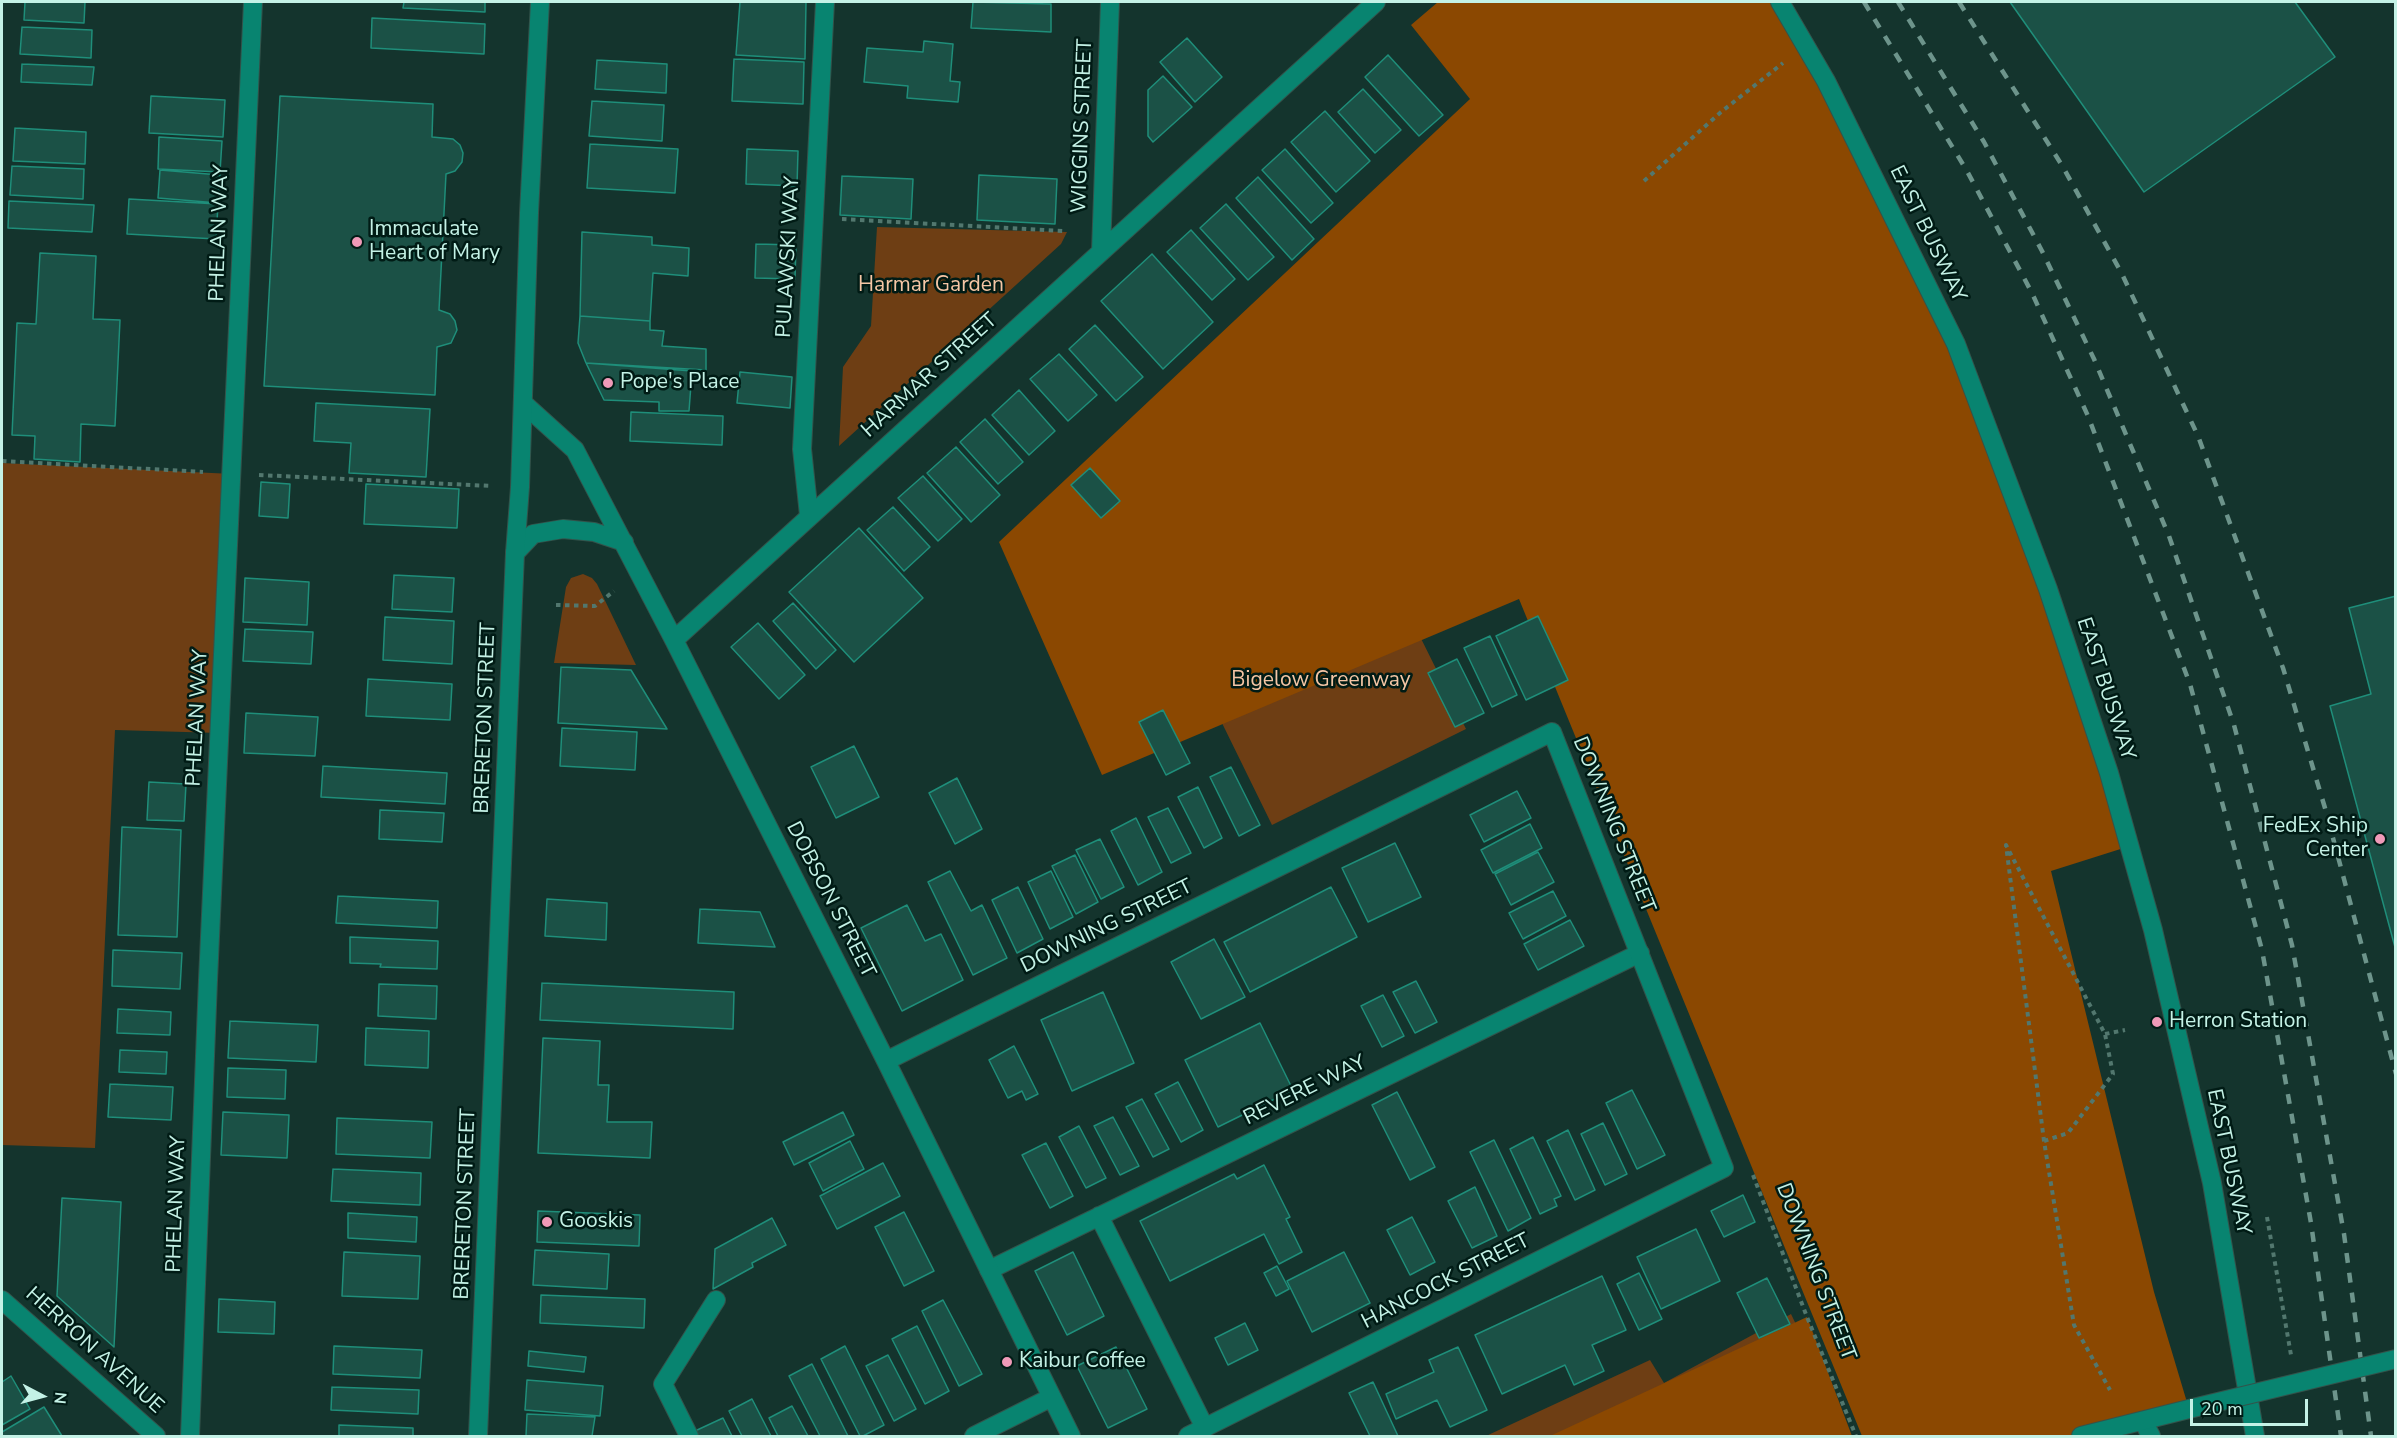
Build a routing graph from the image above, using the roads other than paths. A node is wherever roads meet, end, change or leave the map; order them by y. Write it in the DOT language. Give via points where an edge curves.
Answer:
graph roads {
  1 [pos="253,2"];
  2 [pos="540,2"];
  3 [pos="825,2"];
  4 [pos="1110,2"];
  5 [pos="1376,2"];
  6 [pos="1780,2"];
  7 [pos="1101,251"];
  8 [pos="523,403"];
  9 [pos="809,515"];
  10 [pos="624,542"];
  11 [pos="515,553"];
  12 [pos="674,640"];
  13 [pos="1640,953"];
  14 [pos="886,1061"];
  15 [pos="1724,1168"];
  16 [pos="1099,1216"];
  17 [pos="989,1270"];
  18 [pos="2,1300"];
  19 [pos="716,1300"];
  20 [pos="2396,1359"];
  21 [pos="1050,1398"];
  22 [pos="1205,1428"];
  23 [pos="2147,1429"];
  24 [pos="156,1437"];
  25 [pos="190,1437"];
  26 [pos="478,1437"];
  27 [pos="689,1437"];
  28 [pos="974,1437"];
  29 [pos="1071,1437"];
  30 [pos="1188,1437"];
  31 [pos="2081,1437"];
  32 [pos="2255,1437"];
  1 -- 25 [label="street, PHELAN WAY"];
  2 -- 8 [label="street, BRERETON STREET"];
  3 -- 9 [label="street, PULAWSKI WAY" via="802,449"];
  4 -- 7 [label="street, WIGGINS STREET"];
  5 -- 7 [label="street, HARMAR STREET"];
  6 -- 32 [label="street, EAST BUSWAY" via="1826,81 1956,344 2048,589 2109,773 2153,930 2212,1183"];
  7 -- 9 [label="street, HARMAR STREET"];
  8 -- 10 [label="street, DOBSON STREET" via="575,450"];
  8 -- 11 [label="street, BRERETON STREET"];
  9 -- 12 [label="street, HARMAR STREET"];
  10 -- 11 [label="street" via="594,532 563,530 533,534"];
  10 -- 12 [label="street, DOBSON STREET"];
  11 -- 26 [label="street, BRERETON STREET"];
  12 -- 14 [label="street, DOBSON STREET"];
  13 -- 14 [label="street, DOWNING STREET" via="1552,732"];
  13 -- 15 [label="street, DOWNING STREET"];
  13 -- 16 [label="street, REVERE WAY"];
  14 -- 17 [label="street, DOBSON STREET"];
  15 -- 22 [label="street, HANCOCK STREET"];
  16 -- 17 [label="street, REVERE WAY"];
  16 -- 22 [label="street"];
  17 -- 21 [label="street, DOBSON STREET"];
  18 -- 24 [label="street, HERRON AVENUE"];
  19 -- 27 [label="street" via="663,1384"];
  20 -- 23 [label="street, bridge" via="2189,1409"];
  21 -- 28 [label="street"];
  21 -- 29 [label="street, DOBSON STREET"];
  22 -- 30 [label="street, HANCOCK STREET"];
  23 -- 31 [label="street"];
}
